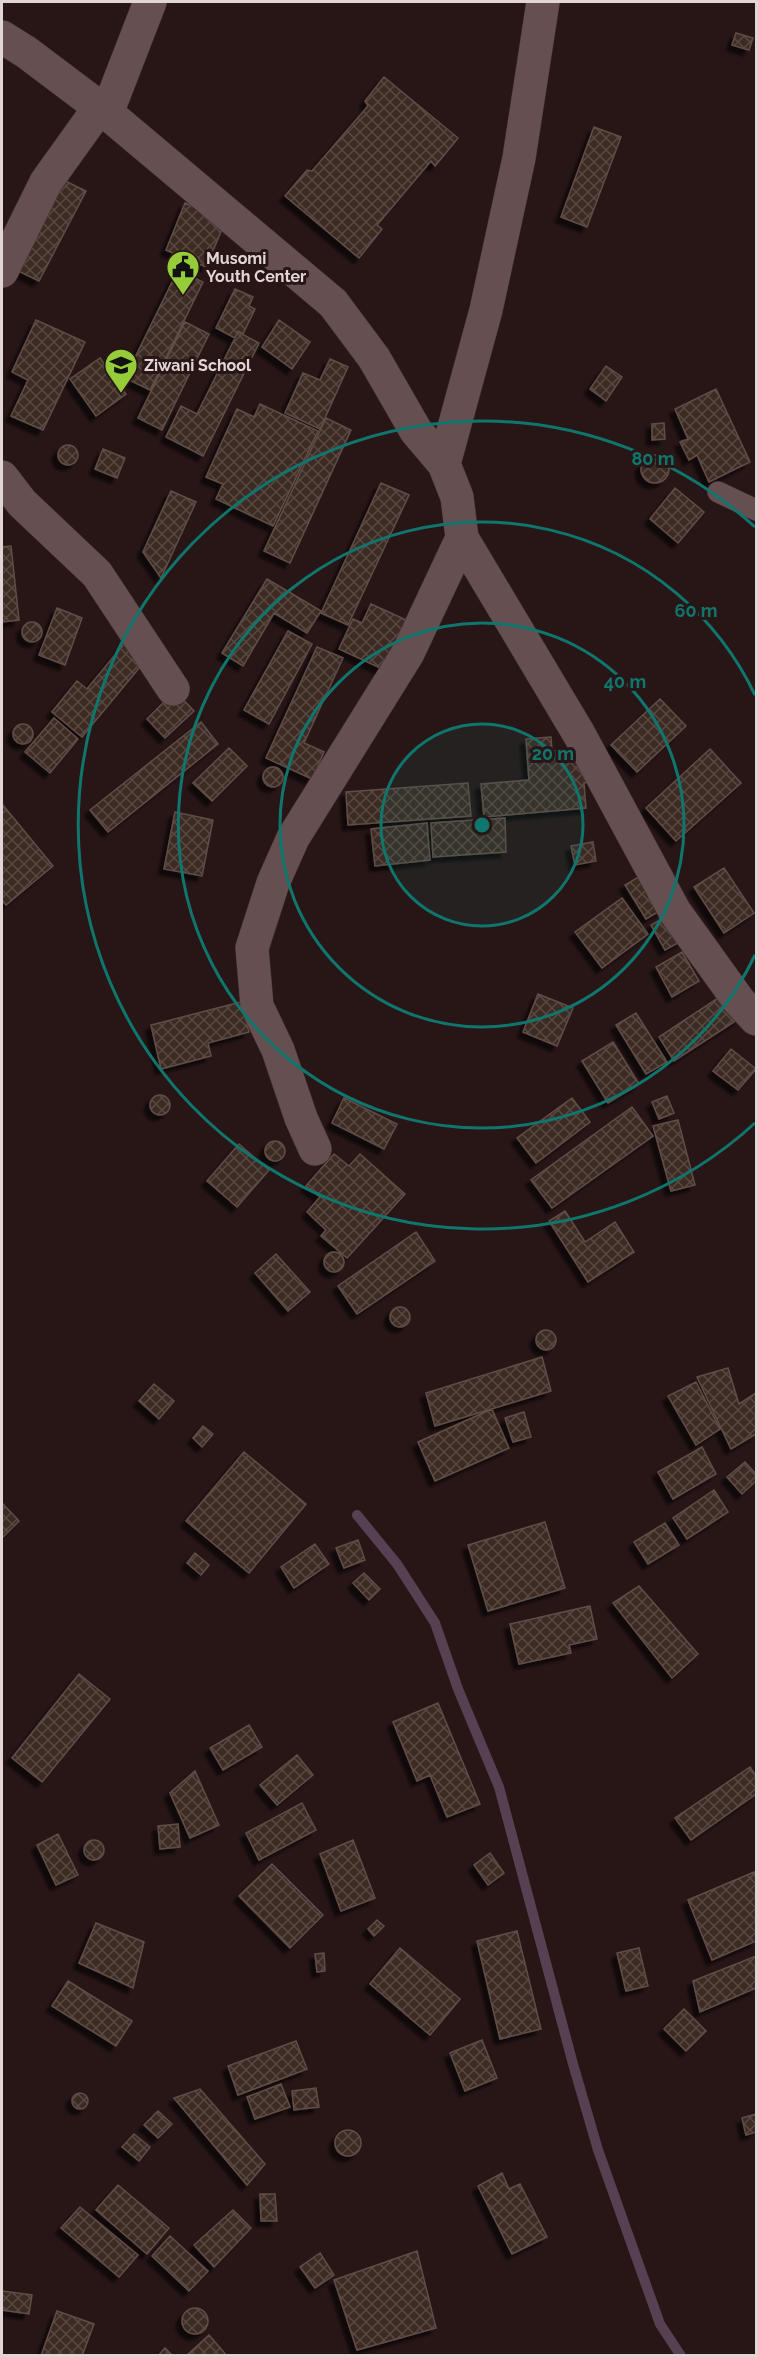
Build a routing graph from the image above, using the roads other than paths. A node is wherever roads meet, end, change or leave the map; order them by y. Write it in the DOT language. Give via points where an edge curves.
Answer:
graph roads {
  1 [pos="150,2"];
  2 [pos="543,2"];
  3 [pos="2,37"];
  4 [pos="103,110"];
  5 [pos="2,271"];
  6 [pos="444,464"];
  7 [pos="2,477"];
  8 [pos="718,492"];
  9 [pos="756,510"];
  10 [pos="462,538"];
  11 [pos="173,689"];
  12 [pos="756,1019"];
  13 [pos="315,1149"];
  1 -- 4 [label="street"];
  2 -- 6 [label="street" via="514,180 486,310"];
  3 -- 4 [label="street"];
  4 -- 5 [label="street" via="45,182"];
  4 -- 6 [label="street" via="333,303 374,358 416,431"];
  6 -- 10 [label="street" via="458,497"];
  7 -- 11 [label="street" via="22,503 97,574"];
  8 -- 9 [label="lane"];
  10 -- 12 [label="street" via="579,734 675,912"];
  10 -- 13 [label="street" via="408,653 293,838 273,883 252,948 257,1006"];
}
